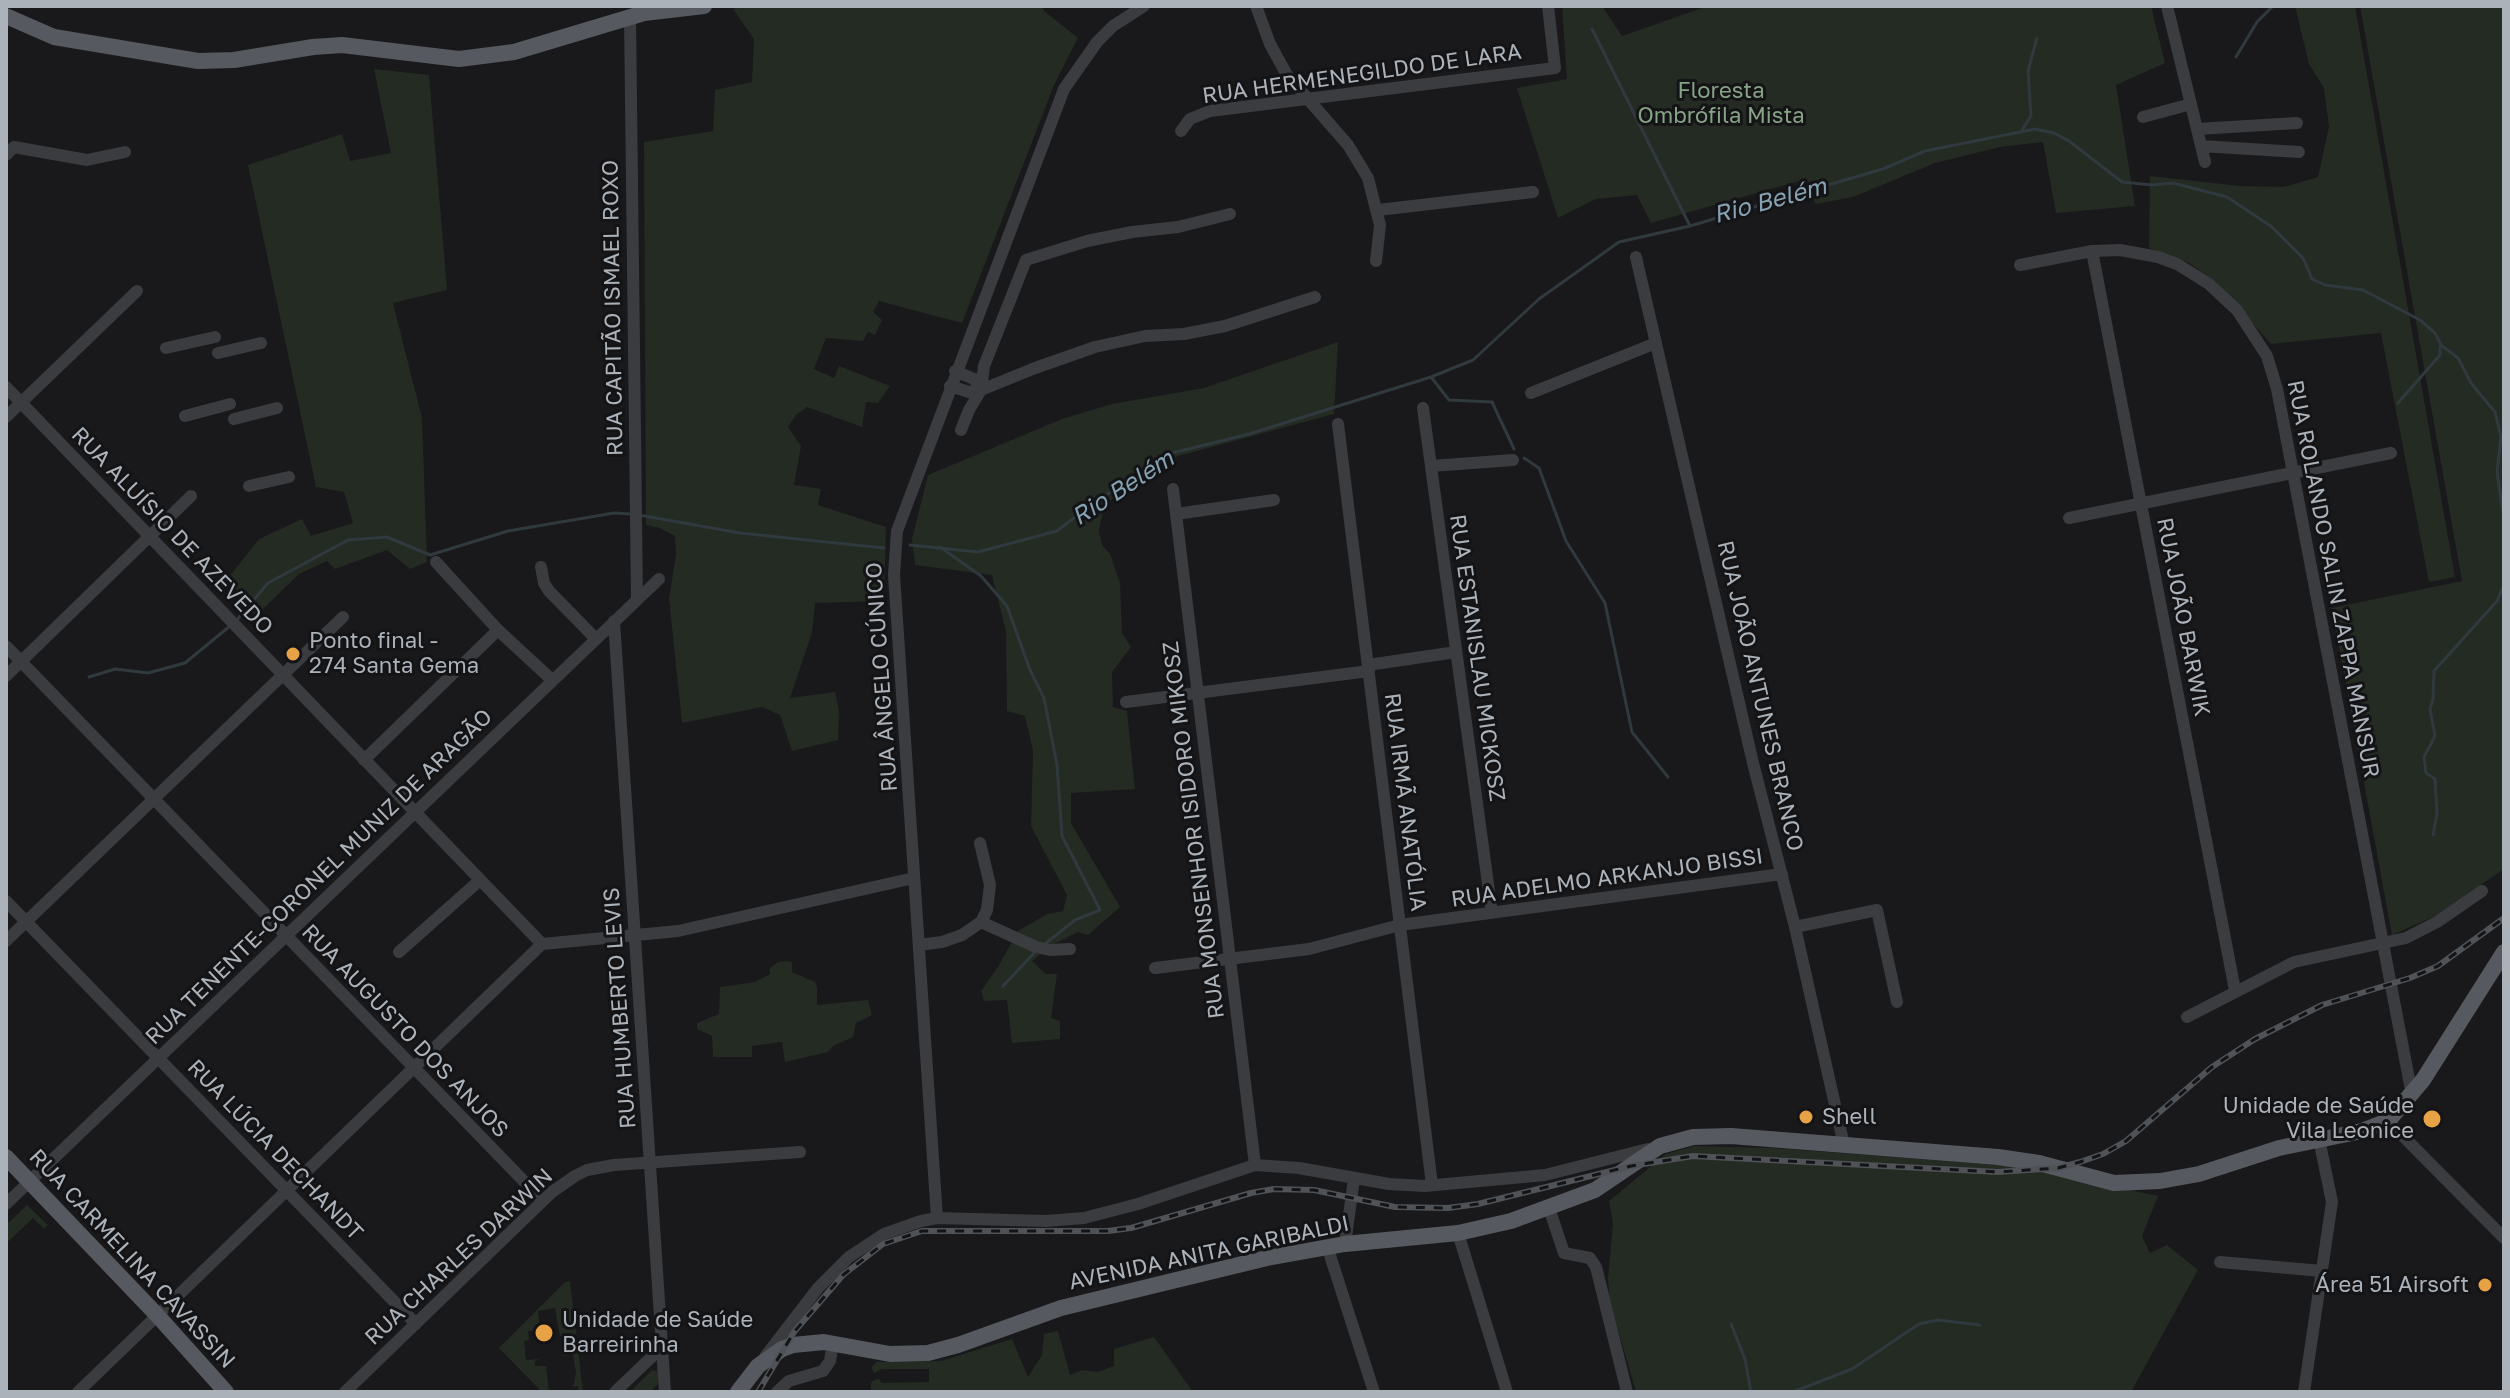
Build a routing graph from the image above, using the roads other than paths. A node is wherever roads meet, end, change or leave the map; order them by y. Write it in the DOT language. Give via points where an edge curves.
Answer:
graph roads {
  1 [pos="704,6"];
  2 [pos="1144,6"];
  3 [pos="1256,6"];
  4 [pos="1548,6"];
  5 [pos="2167,6"];
  6 [pos="6,16"];
  7 [pos="630,16"];
  8 [pos="1306,99"];
  9 [pos="2191,104"];
  10 [pos="2143,117"];
  11 [pos="2297,123"];
  12 [pos="2197,129"];
  13 [pos="1181,131"];
  14 [pos="2201,146"];
  15 [pos="9,147"];
  16 [pos="125,152"];
  17 [pos="2299,152"];
  18 [pos="2205,162"];
  19 [pos="1533,192"];
  20 [pos="1378,210"];
  21 [pos="1230,214"];
  22 [pos="2092,251"];
  23 [pos="1636,257"];
  24 [pos="1376,261"];
  25 [pos="2020,265"];
  26 [pos="137,291"];
  27 [pos="1315,297"];
  28 [pos="215,337"];
  29 [pos="261,343"];
  30 [pos="1656,343"];
  31 [pos="166,348"];
  32 [pos="218,353"];
  33 [pos="955,371"];
  34 [pos="950,386"];
  35 [pos="6,387"];
  36 [pos="981,390"];
  37 [pos="1531,393"];
  38 [pos="21,403"];
  39 [pos="230,404"];
  40 [pos="277,408"];
  41 [pos="1423,408"];
  42 [pos="185,416"];
  43 [pos="6,417"];
  44 [pos="234,419"];
  45 [pos="1338,424"];
  46 [pos="961,430"];
  47 [pos="2391,453"];
  48 [pos="1513,460"];
  49 [pos="1431,466"];
  50 [pos="2293,473"];
  51 [pos="289,477"];
  52 [pos="249,486"];
  53 [pos="1173,489"];
  54 [pos="191,496"];
  55 [pos="1274,500"];
  56 [pos="2141,503"];
  57 [pos="1176,514"];
  58 [pos="2069,518"];
  59 [pos="149,537"];
  60 [pos="436,562"];
  61 [pos="541,567"];
  62 [pos="659,579"];
  63 [pos="637,599"];
  64 [pos="343,617"];
  65 [pos="614,621"];
  66 [pos="498,630"];
  67 [pos="596,639"];
  68 [pos="6,646"];
  69 [pos="1456,652"];
  70 [pos="21,662"];
  71 [pos="1369,668"];
  72 [pos="283,675"];
  73 [pos="6,676"];
  74 [pos="552,680"];
  75 [pos="1198,692"];
  76 [pos="1126,702"];
  77 [pos="364,760"];
  78 [pos="154,799"];
  79 [pos="415,812"];
  80 [pos="980,843"];
  81 [pos="1782,874"];
  82 [pos="914,878"];
  83 [pos="480,880"];
  84 [pos="2482,891"];
  85 [pos="6,901"];
  86 [pos="1492,913"];
  87 [pos="26,922"];
  88 [pos="981,922"];
  89 [pos="1400,925"];
  90 [pos="1795,927"];
  91 [pos="286,936"];
  92 [pos="635,936"];
  93 [pos="6,941"];
  94 [pos="542,944"];
  95 [pos="2383,944"];
  96 [pos="919,945"];
  97 [pos="1070,949"];
  98 [pos="399,952"];
  99 [pos="1230,959"];
  100 [pos="2501,965"];
  101 [pos="1155,968"];
  102 [pos="2235,990"];
  103 [pos="1897,1002"];
  104 [pos="2187,1017"];
  105 [pos="158,1058"];
  106 [pos="414,1068"];
  107 [pos="2412,1095"];
  108 [pos="2388,1121"];
  109 [pos="2319,1139"];
  110 [pos="1844,1145"];
  111 [pos="1660,1146"];
  112 [pos="800,1152"];
  113 [pos="6,1157"];
  114 [pos="650,1162"];
  115 [pos="1255,1165"];
  116 [pos="1354,1179"];
  117 [pos="30,1181"];
  118 [pos="1432,1185"];
  119 [pos="287,1191"];
  120 [pos="543,1201"];
  121 [pos="6,1204"];
  122 [pos="1549,1208"];
  123 [pos="937,1218"];
  124 [pos="1458,1233"];
  125 [pos="2504,1238"];
  126 [pos="1345,1244"];
  127 [pos="1327,1246"];
  128 [pos="2220,1262"];
  129 [pos="2322,1271"];
  130 [pos="157,1315"];
  131 [pos="416,1324"];
  132 [pos="833,1343"];
  133 [pos="662,1347"];
  134 [pos="758,1366"];
  135 [pos="78,1392"];
  136 [pos="226,1392"];
  137 [pos="345,1392"];
  138 [pos="615,1392"];
  139 [pos="665,1392"];
  140 [pos="738,1392"];
  141 [pos="777,1392"];
  142 [pos="1374,1392"];
  143 [pos="1507,1392"];
  144 [pos="1627,1392"];
  145 [pos="2304,1392"];
  1 -- 7 [label="main road"];
  2 -- 33 [label="street, RUA ÂNGELO CÚNICO" via="1097,42 1064,89"];
  3 -- 8 [label="street" via="1277,59"];
  4 -- 8 [label="street, RUA HERMENEGILDO DE LARA" via="1555,68"];
  5 -- 9 [label="street"];
  6 -- 7 [label="main road" via="54,37 208,61 342,45 436,58 479,58"];
  7 -- 63 [label="street, RUA CAPITÃO ISMAEL ROXO"];
  8 -- 13 [label="street, RUA HERMENEGILDO DE LARA" via="1210,111 1190,119"];
  8 -- 20 [label="street" via="1361,163"];
  9 -- 10 [label="street"];
  9 -- 12 [label="street"];
  11 -- 12 [label="street"];
  12 -- 14 [label="street"];
  14 -- 17 [label="street"];
  14 -- 18 [label="street"];
  15 -- 16 [label="street" via="79,159"];
  19 -- 20 [label="street"];
  20 -- 24 [label="street"];
  21 -- 36 [label="street" via="1087,241 1026,260 984,366"];
  22 -- 25 [label="street, RUA ROLANDO SALIN ZAPPA MANSUR"];
  22 -- 50 [label="street, RUA ROLANDO SALIN ZAPPA MANSUR" via="2140,253 2177,264 2237,310 2273,373"];
  22 -- 56 [label="street, RUA JOÃO BARWIK"];
  23 -- 30 [label="street, RUA JOÃO ANTUNES BRANCO"];
  26 -- 38 [label="street"];
  27 -- 36 [label="street" via="1202,331 1095,347"];
  28 -- 31 [label="street"];
  29 -- 32 [label="street"];
  30 -- 37 [label="street"];
  30 -- 81 [label="street, RUA JOÃO ANTUNES BRANCO"];
  33 -- 34 [label="street, RUA ÂNGELO CÚNICO"];
  33 -- 36 [label="street" via="974,379"];
  34 -- 36 [label="street"];
  34 -- 82 [label="street, RUA ÂNGELO CÚNICO" via="894,547"];
  35 -- 38 [label="street, RUA ALUÍSIO DE AZEVEDO"];
  36 -- 46 [label="street"];
  38 -- 43 [label="street"];
  38 -- 59 [label="street, RUA ALUÍSIO DE AZEVEDO"];
  39 -- 42 [label="street"];
  40 -- 44 [label="street"];
  41 -- 49 [label="street, RUA ESTANISLAU MICKOSZ"];
  45 -- 71 [label="street, RUA IRMÃ ANATÓLIA"];
  47 -- 50 [label="street"];
  48 -- 49 [label="street"];
  49 -- 69 [label="street, RUA ESTANISLAU MICKOSZ"];
  50 -- 56 [label="street"];
  50 -- 95 [label="street, RUA ROLANDO SALIN ZAPPA MANSUR"];
  51 -- 52 [label="street"];
  53 -- 57 [label="street, RUA MONSENHOR ISIDORO MIKOSZ"];
  54 -- 59 [label="street"];
  55 -- 57 [label="street"];
  56 -- 58 [label="street"];
  56 -- 102 [label="street, RUA JOÃO BARWIK"];
  57 -- 75 [label="street, RUA MONSENHOR ISIDORO MIKOSZ"];
  59 -- 70 [label="street"];
  59 -- 72 [label="street, RUA ALUÍSIO DE AZEVEDO"];
  60 -- 66 [label="street"];
  61 -- 67 [label="street" via="549,591"];
  62 -- 63 [label="street, RUA TENENTE-CORONEL MUNIZ DE ARAGÃO"];
  63 -- 65 [label="street, RUA TENENTE-CORONEL MUNIZ DE ARAGÃO"];
  64 -- 72 [label="street"];
  65 -- 67 [label="street, RUA TENENTE-CORONEL MUNIZ DE ARAGÃO"];
  65 -- 92 [label="street, RUA HUMBERTO LEVIS"];
  66 -- 74 [label="street"];
  66 -- 77 [label="street"];
  67 -- 74 [label="street, RUA TENENTE-CORONEL MUNIZ DE ARAGÃO"];
  68 -- 70 [label="street, RUA AUGUSTO DOS ANJOS"];
  69 -- 71 [label="street"];
  69 -- 86 [label="street, RUA ESTANISLAU MICKOSZ"];
  70 -- 73 [label="street"];
  70 -- 78 [label="street, RUA AUGUSTO DOS ANJOS"];
  71 -- 75 [label="street"];
  71 -- 89 [label="street, RUA IRMÃ ANATÓLIA"];
  72 -- 77 [label="street, RUA ALUÍSIO DE AZEVEDO"];
  72 -- 78 [label="street"];
  74 -- 79 [label="street, RUA TENENTE-CORONEL MUNIZ DE ARAGÃO"];
  75 -- 76 [label="street"];
  75 -- 99 [label="street, RUA MONSENHOR ISIDORO MIKOSZ"];
  77 -- 79 [label="street, RUA ALUÍSIO DE AZEVEDO"];
  78 -- 87 [label="street"];
  78 -- 91 [label="street, RUA AUGUSTO DOS ANJOS"];
  79 -- 83 [label="street, RUA ALUÍSIO DE AZEVEDO"];
  79 -- 91 [label="street, RUA TENENTE-CORONEL MUNIZ DE ARAGÃO"];
  80 -- 88 [label="street" via="990,885"];
  81 -- 86 [label="street, RUA ADELMO ARKANJO BISSI"];
  81 -- 90 [label="street, RUA JOÃO ANTUNES BRANCO"];
  82 -- 92 [label="street" via="690,929"];
  82 -- 96 [label="street, RUA ÂNGELO CÚNICO"];
  83 -- 94 [label="street, RUA ALUÍSIO DE AZEVEDO"];
  83 -- 98 [label="street"];
  84 -- 95 [label="street" via="2422,931"];
  85 -- 87 [label="street, RUA LÚCIA DECHANDT"];
  86 -- 89 [label="street, RUA ADELMO ARKANJO BISSI"];
  87 -- 93 [label="street"];
  87 -- 105 [label="street, RUA LÚCIA DECHANDT"];
  88 -- 96 [label="street" via="962,935"];
  88 -- 97 [label="street" via="1036,947"];
  89 -- 99 [label="street, RUA ADELMO ARKANJO BISSI" via="1321,947"];
  89 -- 118 [label="street, RUA IRMÃ ANATÓLIA"];
  90 -- 103 [label="street" via="1877,910"];
  90 -- 110 [label="street, RUA JOÃO ANTUNES BRANCO"];
  91 -- 105 [label="street, RUA TENENTE-CORONEL MUNIZ DE ARAGÃO"];
  91 -- 106 [label="street, RUA AUGUSTO DOS ANJOS"];
  92 -- 94 [label="street"];
  92 -- 114 [label="street, RUA HUMBERTO LEVIS"];
  94 -- 106 [label="street"];
  95 -- 102 [label="street" via="2294,962"];
  95 -- 107 [label="street, RUA ROLANDO SALIN ZAPPA MANSUR"];
  96 -- 123 [label="street, RUA ÂNGELO CÚNICO"];
  99 -- 101 [label="street, RUA ADELMO ARKANJO BISSI"];
  99 -- 115 [label="street, RUA MONSENHOR ISIDORO MIKOSZ"];
  100 -- 107 [label="main road, AVENIDA ANITA GARIBALDI"];
  102 -- 104 [label="street"];
  105 -- 117 [label="street, RUA TENENTE-CORONEL MUNIZ DE ARAGÃO"];
  105 -- 119 [label="street, RUA LÚCIA DECHANDT"];
  106 -- 119 [label="street"];
  106 -- 120 [label="street, RUA AUGUSTO DOS ANJOS"];
  107 -- 108 [label="main road, AVENIDA ANITA GARIBALDI"];
  108 -- 109 [label="main road, AVENIDA ANITA GARIBALDI"];
  108 -- 125 [label="street"];
  109 -- 110 [label="main road, AVENIDA ANITA GARIBALDI" via="2189,1176 2126,1183 2022,1160"];
  109 -- 129 [label="street" via="2332,1202"];
  110 -- 111 [label="main road, AVENIDA ANITA GARIBALDI" via="1709,1135"];
  111 -- 118 [label="street" via="1545,1175"];
  111 -- 122 [label="main road, AVENIDA ANITA GARIBALDI" via="1595,1190"];
  112 -- 114 [label="street, RUA CHARLES DARWIN"];
  113 -- 117 [label="main road, RUA CARMELINA CAVASSIN"];
  114 -- 120 [label="street, RUA CHARLES DARWIN" via="587,1170"];
  114 -- 133 [label="street, RUA HUMBERTO LEVIS"];
  115 -- 116 [label="street"];
  115 -- 123 [label="street" via="1084,1218"];
  116 -- 118 [label="street"];
  116 -- 126 [label="street"];
  117 -- 121 [label="street, RUA TENENTE-CORONEL MUNIZ DE ARAGÃO"];
  117 -- 130 [label="main road, RUA CARMELINA CAVASSIN"];
  119 -- 130 [label="street"];
  119 -- 131 [label="street, RUA LÚCIA DECHANDT"];
  120 -- 131 [label="street, RUA CHARLES DARWIN"];
  122 -- 124 [label="main road, AVENIDA ANITA GARIBALDI"];
  122 -- 144 [label="street" via="1564,1253 1590,1258 1596,1267"];
  123 -- 134 [label="street" via="902,1226 849,1257"];
  124 -- 126 [label="main road, AVENIDA ANITA GARIBALDI"];
  124 -- 143 [label="street"];
  126 -- 127 [label="main road, AVENIDA ANITA GARIBALDI"];
  127 -- 132 [label="main road, AVENIDA ANITA GARIBALDI" via="1073,1305 928,1353 890,1354"];
  127 -- 142 [label="street"];
  128 -- 129 [label="street"];
  129 -- 145 [label="street"];
  130 -- 135 [label="street"];
  130 -- 136 [label="main road, RUA CARMELINA CAVASSIN"];
  131 -- 137 [label="street, RUA CHARLES DARWIN"];
  132 -- 134 [label="main road, AVENIDA ANITA GARIBALDI" via="793,1345"];
  132 -- 141 [label="street" via="823,1371 789,1381"];
  133 -- 138 [label="street"];
  133 -- 139 [label="street, RUA HUMBERTO LEVIS"];
  134 -- 140 [label="main road, AVENIDA ANITA GARIBALDI"];
}
